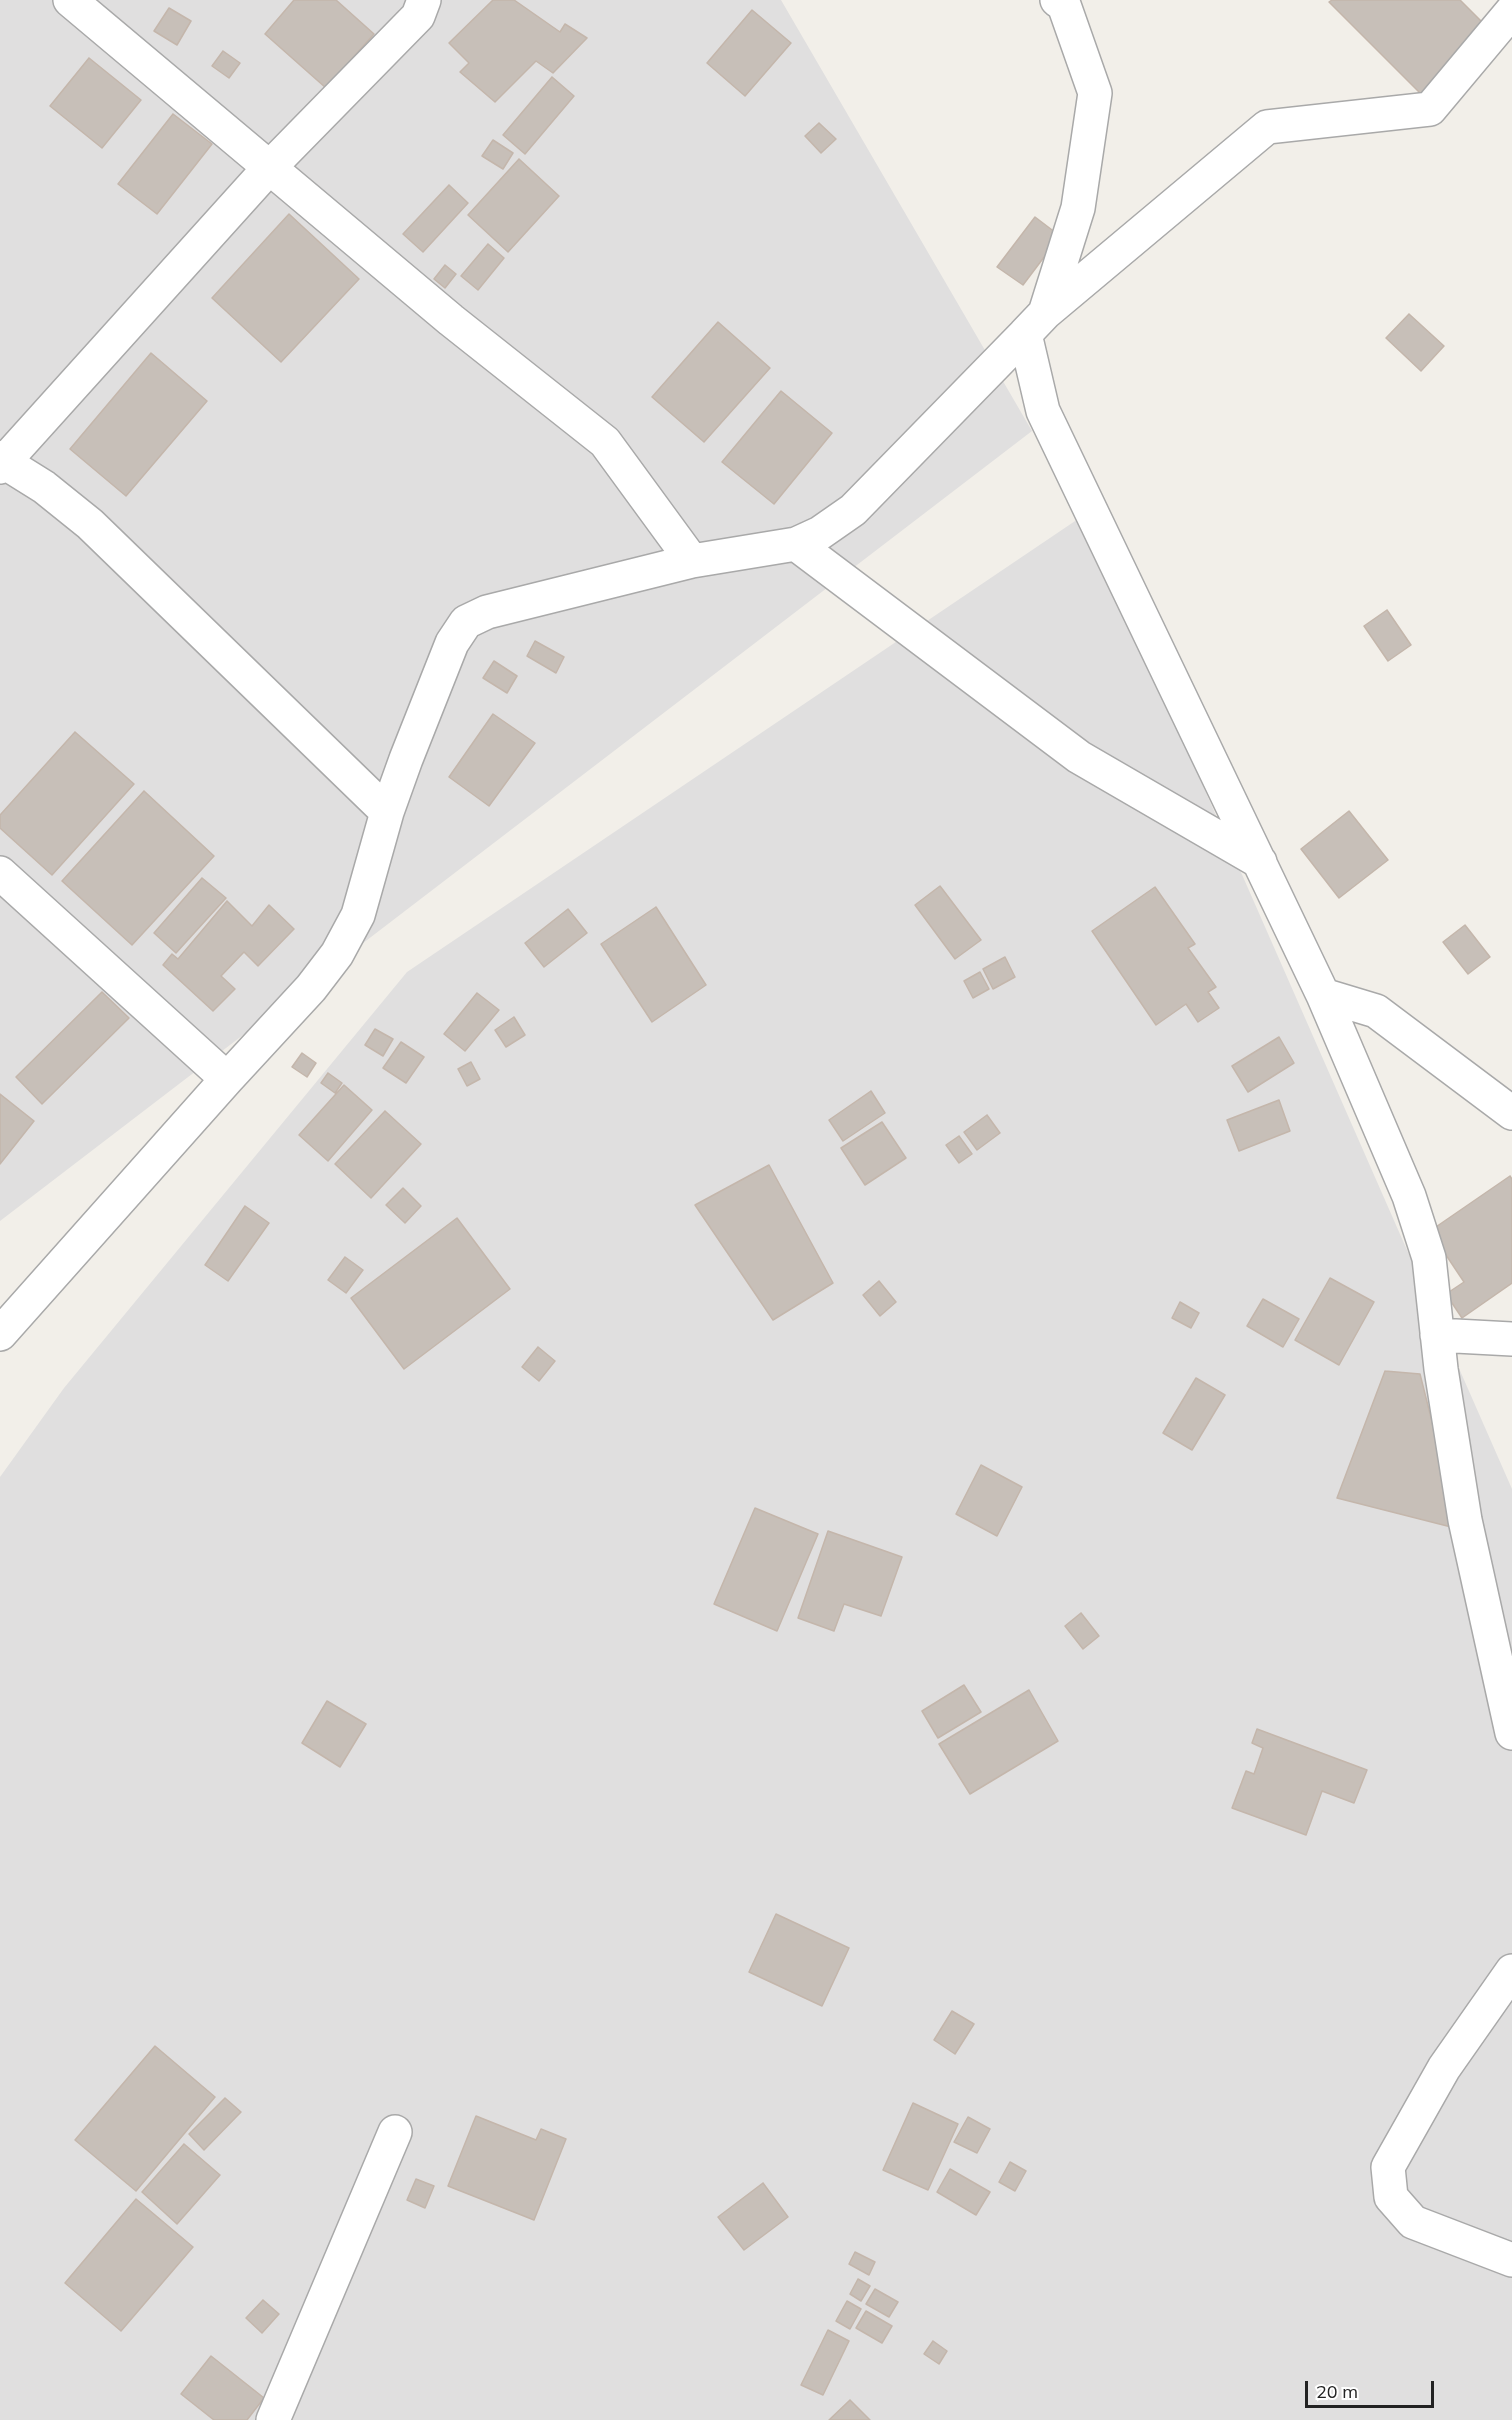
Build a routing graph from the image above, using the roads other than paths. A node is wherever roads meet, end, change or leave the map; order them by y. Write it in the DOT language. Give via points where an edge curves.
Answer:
graph roads {
  1 [pos="70,0"];
  2 [pos="424,0"];
  3 [pos="1058,0"];
  4 [pos="1512,11"];
  5 [pos="269,168"];
  6 [pos="1035,324"];
  7 [pos="1,462"];
  8 [pos="796,544"];
  9 [pos="692,561"];
  10 [pos="387,812"];
  11 [pos="1260,862"];
  12 [pos="0,873"];
  13 [pos="1323,995"];
  14 [pos="227,1078"];
  15 [pos="1512,1113"];
  16 [pos="0,1333"];
  17 [pos="1437,1335"];
  18 [pos="1512,1339"];
  19 [pos="1512,1733"];
  20 [pos="1512,1971"];
  21 [pos="395,2132"];
  22 [pos="1512,2260"];
  23 [pos="273,2420"];
  1 -- 5 [label="street"];
  2 -- 5 [label="street" via="418,16"];
  3 -- 6 [label="street" via="1064,5 1095,93 1078,208"];
  4 -- 6 [label="street" via="1430,109 1266,127"];
  5 -- 7 [label="street"];
  5 -- 9 [label="street" via="605,442"];
  6 -- 8 [label="street" via="853,510"];
  6 -- 11 [label="street" via="1043,411"];
  7 -- 10 [label="street" via="44,487 90,524"];
  8 -- 9 [label="street"];
  8 -- 11 [label="street" via="1079,757"];
  9 -- 10 [label="street" via="487,612 466,622 452,643"];
  10 -- 14 [label="street" via="358,915 337,954"];
  11 -- 13 [label="street"];
  12 -- 14 [label="street"];
  13 -- 15 [label="street" via="1376,1011"];
  13 -- 17 [label="street" via="1409,1196 1429,1258"];
  14 -- 16 [label="street"];
  17 -- 18 [label="street"];
  17 -- 19 [label="street" via="1465,1520"];
  20 -- 22 [label="street" via="1444,2068 1388,2167 1391,2197 1413,2222"];
  21 -- 23 [label="street"];
}
